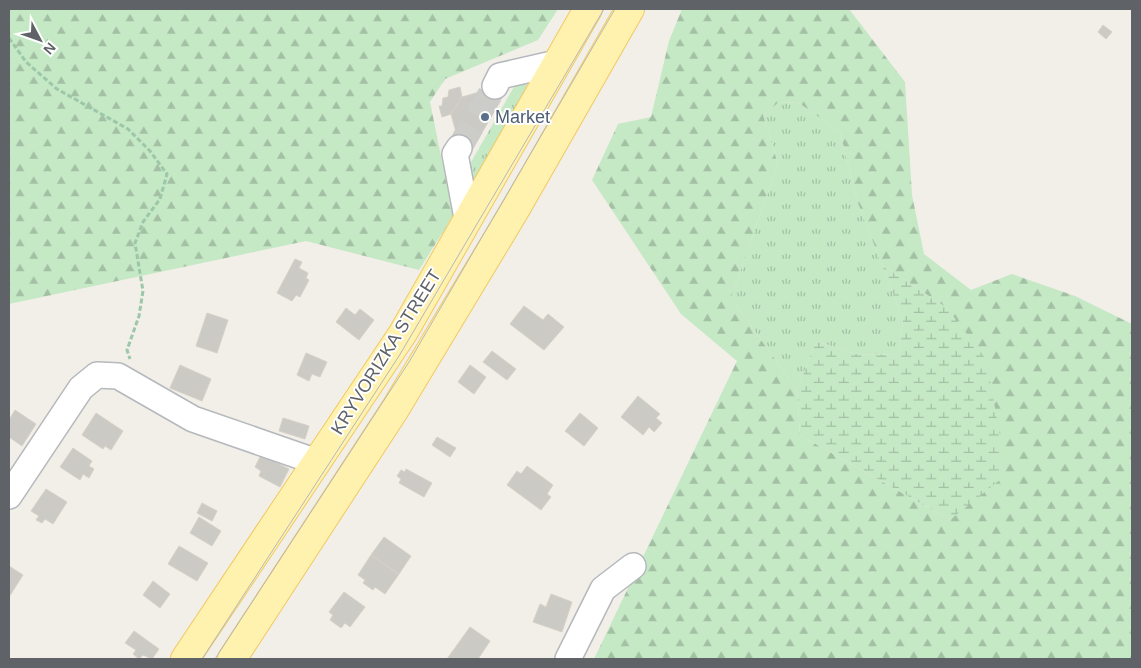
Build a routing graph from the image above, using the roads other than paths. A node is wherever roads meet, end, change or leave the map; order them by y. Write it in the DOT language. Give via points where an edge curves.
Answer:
graph roads {
  1 [pos="588,9"];
  2 [pos="630,9"];
  3 [pos="556,63"];
  4 [pos="495,86"];
  5 [pos="459,148"];
  6 [pos="467,218"];
  7 [pos="317,462"];
  8 [pos="9,496"];
  9 [pos="633,566"];
  10 [pos="185,659"];
  11 [pos="232,659"];
  12 [pos="568,659"];
  1 -- 3 [label="main road, KRYVORIZKA STREET"];
  2 -- 11 [label="main road, KRYVORIZKA STREET" via="515,210 395,409"];
  3 -- 4 [label="street" via="500,76"];
  3 -- 6 [label="main road, KRYVORIZKA STREET"];
  5 -- 6 [label="street" via="455,154"];
  6 -- 7 [label="main road, KRYVORIZKA STREET" via="403,333"];
  7 -- 8 [label="street" via="193,419 118,376 97,375 81,388"];
  7 -- 10 [label="main road, KRYVORIZKA STREET"];
  9 -- 12 [label="street" via="603,589"];
}
